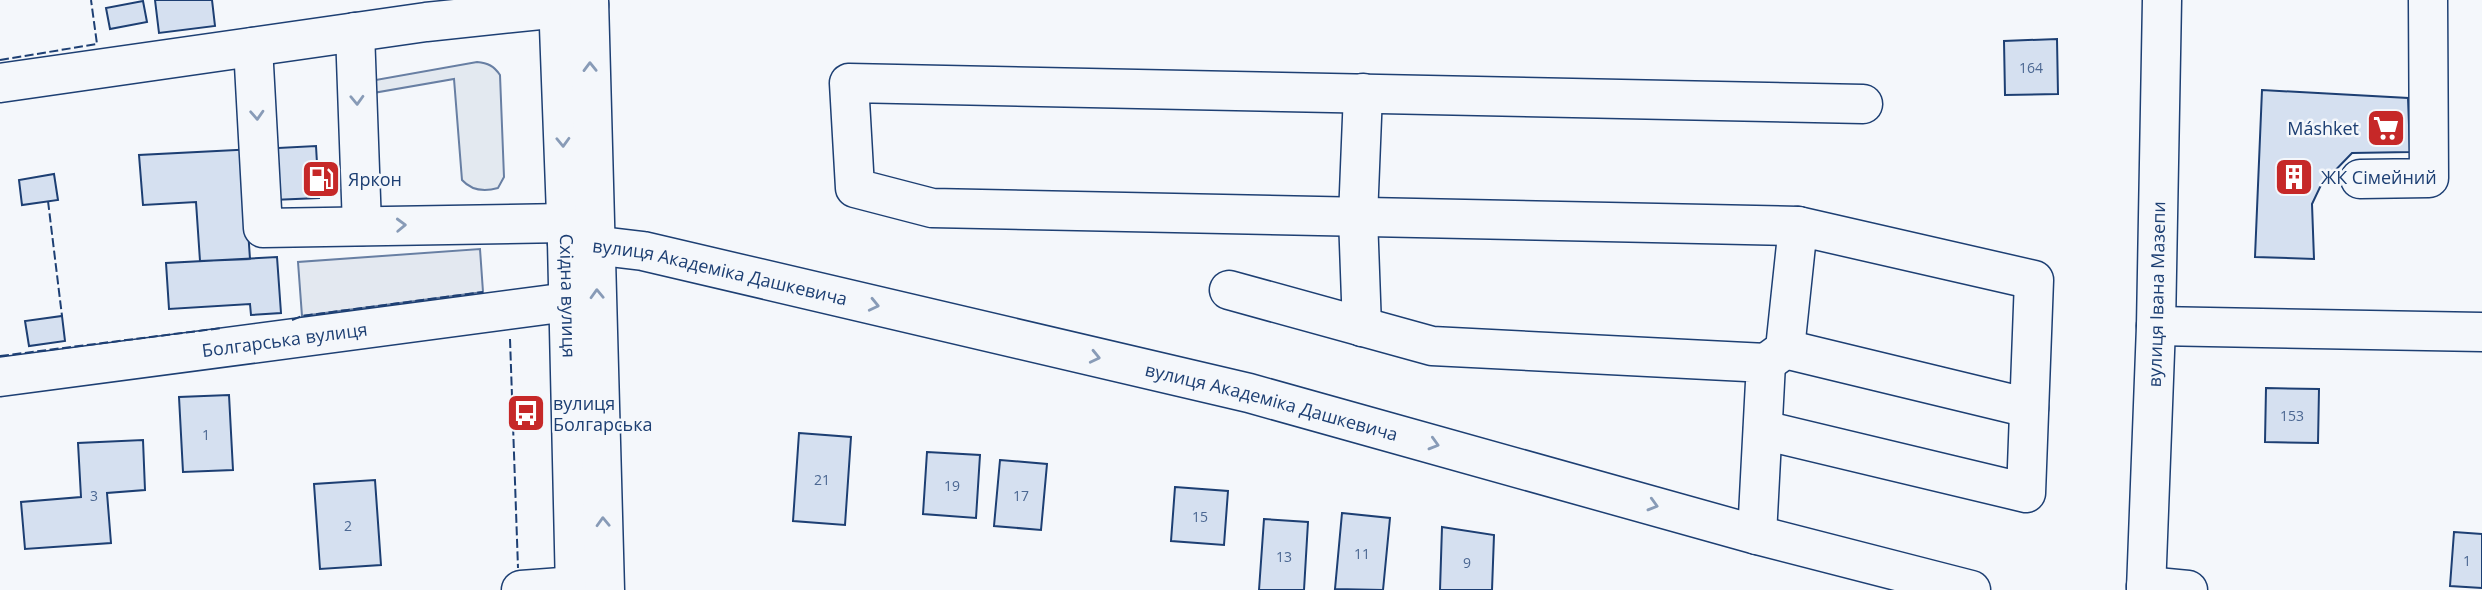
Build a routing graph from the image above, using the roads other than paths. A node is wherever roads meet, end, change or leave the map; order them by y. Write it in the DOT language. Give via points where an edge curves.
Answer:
graph roads {
  1 [pos="2162,0"];
  2 [pos="2428,0"];
  3 [pos="574,3"];
  4 [pos="355,32"];
  5 [pos="253,47"];
  6 [pos="0,83"];
  7 [pos="1363,93"];
  8 [pos="1863,104"];
  9 [pos="2360,179"];
  10 [pos="1358,217"];
  11 [pos="362,226"];
  12 [pos="1798,226"];
  13 [pos="576,236"];
  14 [pos="1229,290"];
  15 [pos="568,302"];
  16 [pos="2155,326"];
  17 [pos="1362,327"];
  18 [pos="2482,332"];
  19 [pos="1775,356"];
  20 [pos="0,377"];
  21 [pos="2029,408"];
  22 [pos="1763,430"];
  23 [pos="1757,535"];
  24 [pos="2146,588"];
  25 [pos="585,589"];
  26 [pos="521,590"];
  27 [pos="1970,590"];
  28 [pos="2188,590"];
  1 -- 16 [label="street, вулиця Івана Мазепи"];
  2 -- 9 [label="street" via="2429,178"];
  3 -- 4 [label="street"];
  3 -- 13 [label="street, Східна вулиця"];
  4 -- 5 [label="street"];
  4 -- 11 [label="street, one-way"];
  5 -- 6 [label="street"];
  5 -- 11 [label="street, вулиця Академіка Дашкевича, one-way" via="262,228"];
  7 -- 8 [label="street"];
  7 -- 10 [label="street"];
  7 -- 10 [label="street" via="849,83 855,188 932,208"];
  10 -- 12 [label="street"];
  10 -- 17 [label="street"];
  11 -- 13 [label="street, вулиця Академіка Дашкевича, one-way"];
  12 -- 19 [label="street"];
  12 -- 21 [label="street" via="2034,280"];
  13 -- 15 [label="street, Східна вулиця"];
  13 -- 23 [label="street, вулиця Академіка Дашкевича, one-way" via="1250,393"];
  25 -- 13 [label="street, Східна вулиця, one-way"];
  14 -- 17 [label="street"];
  15 -- 20 [label="street, Болгарська вулиця"];
  15 -- 25 [label="street, Східна вулиця"];
  16 -- 18 [label="street"];
  16 -- 24 [label="street, вулиця Івана Мазепи"];
  17 -- 19 [label="street" via="1432,346"];
  19 -- 21 [label="street"];
  19 -- 22 [label="street"];
  21 -- 22 [label="street" via="2026,493"];
  22 -- 23 [label="street"];
  23 -- 27 [label="street, вулиця Академіка Дашкевича"];
  24 -- 28 [label="street"];
  25 -- 26 [label="street"];
}
